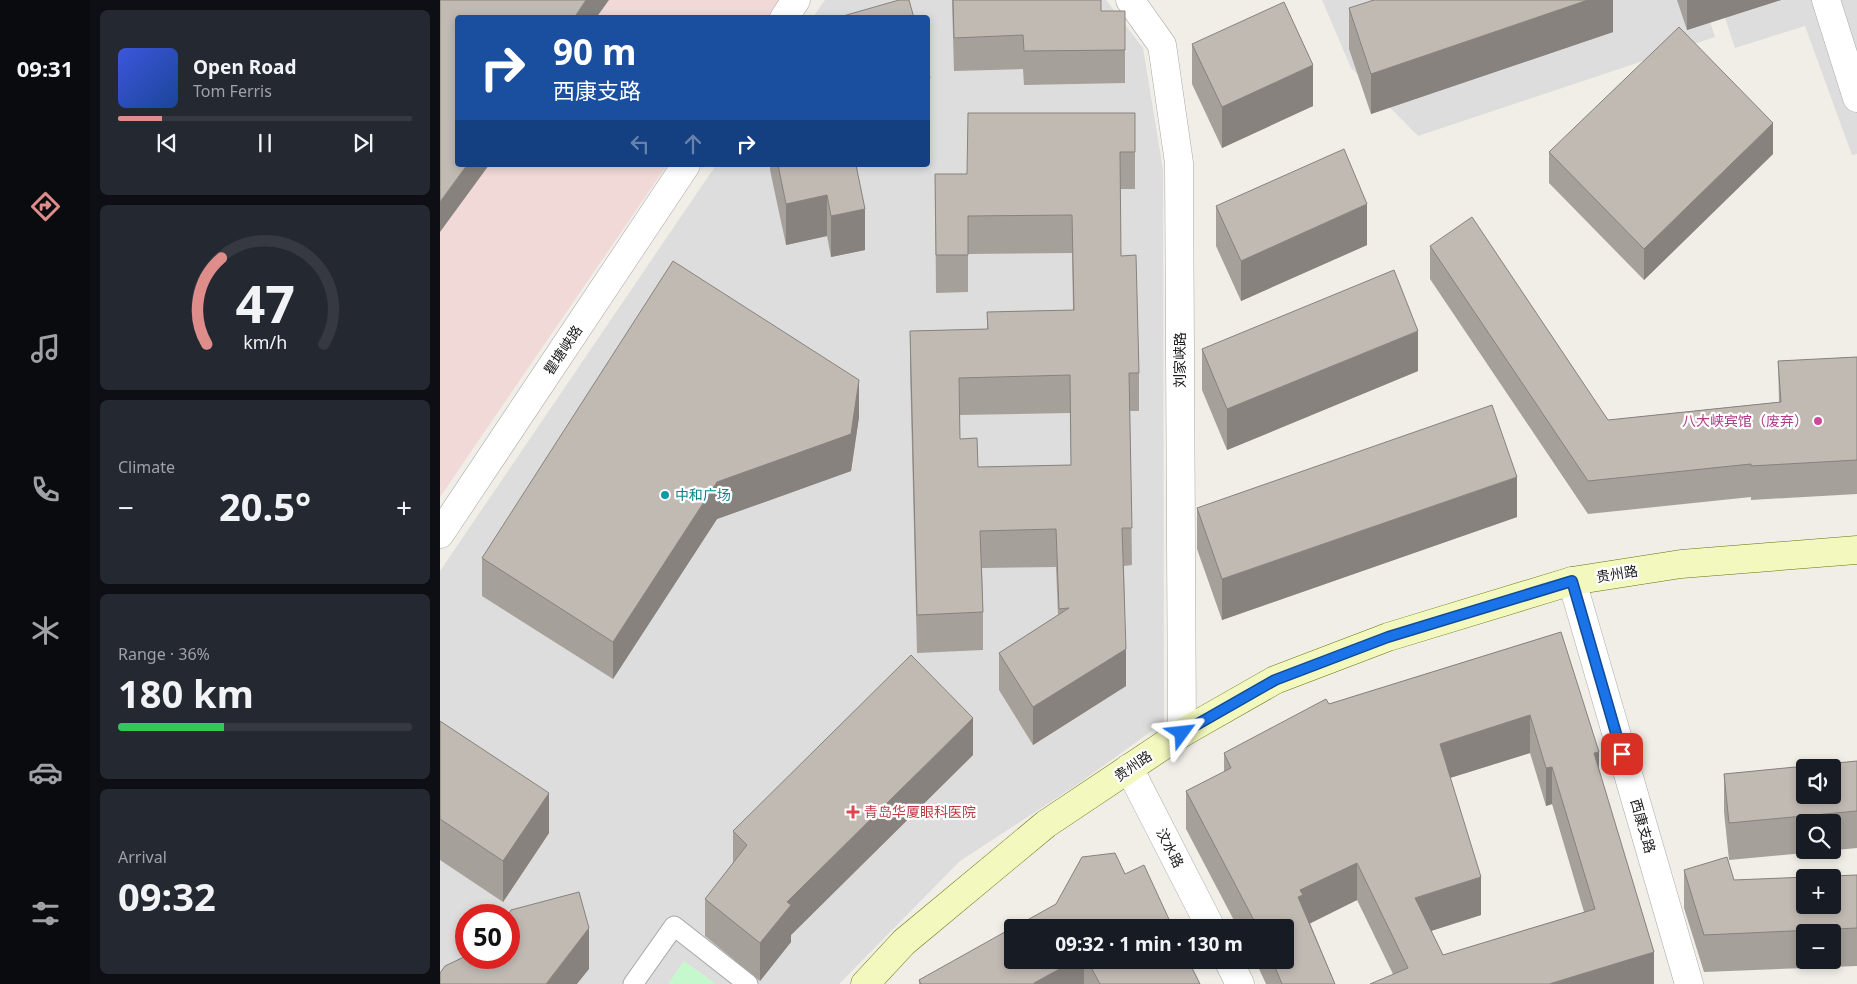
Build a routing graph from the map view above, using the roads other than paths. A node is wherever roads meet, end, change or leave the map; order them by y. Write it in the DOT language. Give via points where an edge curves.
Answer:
graph roads {
  1 [pos="796,0"];
  2 [pos="1130,0"];
  3 [pos="1826,0"];
  4 [pos="786,15"];
  5 [pos="1857,98"];
  6 [pos="685,167"];
  7 [pos="440,534"];
  8 [pos="1857,550"];
  9 [pos="1572,581"];
  10 [pos="1182,733"];
  11 [pos="1129,768"];
  12 [pos="1206,919"];
  13 [pos="1232,969"];
  14 [pos="633,984"];
  15 [pos="748,984"];
  16 [pos="865,984"];
  17 [pos="1240,984"];
  18 [pos="1689,984"];
  1 -- 4 [label="street"];
  2 -- 10 [label="street, 刘家峡路" via="1162,45 1179,163"];
  3 -- 5 [label="street"];
  6 -- 7 [label="street, 瞿塘峡路"];
  8 -- 9 [label="main road, 贵州路" via="1681,564"];
  9 -- 10 [label="main road, 贵州路" via="1388,637 1275,680"];
  9 -- 18 [label="street, 西康支路"];
  10 -- 11 [label="main road, 贵州路"];
  11 -- 12 [label="street, 汶水路"];
  11 -- 16 [label="main road, 贵州路" via="1046,824 904,942"];
  13 -- 17 [label="street"];
  14 -- 15 [label="lane" via="674,926"];
}
